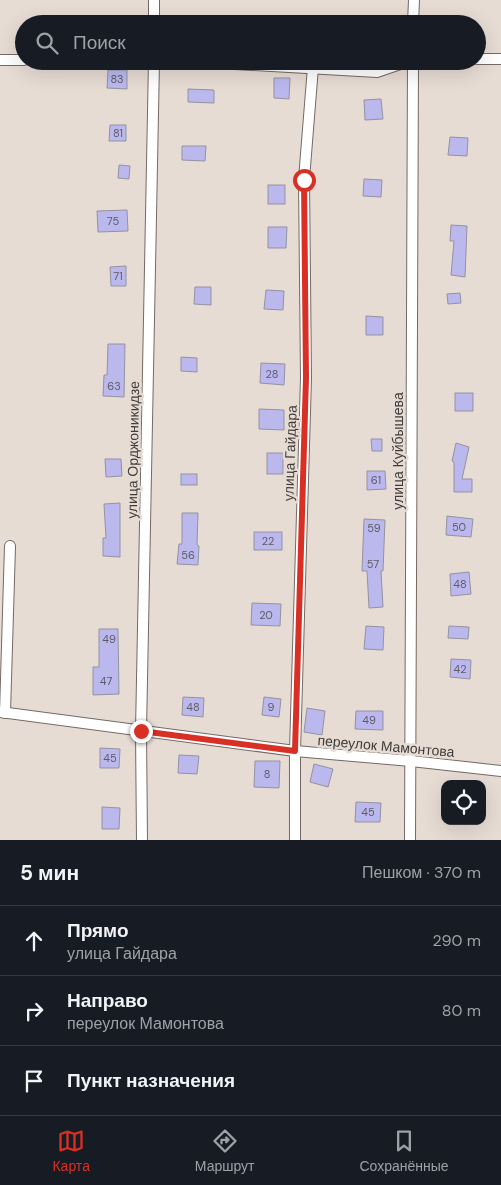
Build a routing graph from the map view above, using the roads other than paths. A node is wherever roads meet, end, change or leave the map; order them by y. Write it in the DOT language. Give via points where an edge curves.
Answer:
graph roads {
  1 [pos="154,0"];
  2 [pos="414,0"];
  3 [pos="154,15"];
  4 [pos="414,15"];
  5 [pos="486,59"];
  6 [pos="501,59"];
  7 [pos="0,60"];
  8 [pos="15,60"];
  9 [pos="154,70"];
  10 [pos="313,70"];
  11 [pos="351,70"];
  12 [pos="383,70"];
  13 [pos="413,70"];
  14 [pos="10,546"];
  15 [pos="2,712"];
  16 [pos="141,731"];
  17 [pos="295,751"];
  18 [pos="411,761"];
  19 [pos="501,771"];
  20 [pos="142,840"];
  21 [pos="295,840"];
  22 [pos="410,840"];
  1 -- 3 [label="street"];
  2 -- 4 [label="street"];
  5 -- 6 [label="street"];
  7 -- 8 [label="street"];
  9 -- 16 [label="street, улица Орджоникидзе"];
  10 -- 17 [label="street, улица Гайдара" via="304,180 306,378"];
  11 -- 12 [label="street"];
  13 -- 18 [label="street, улица Куйбышева"];
  14 -- 15 [label="street"];
  15 -- 16 [label="street, переулок Мамонтова"];
  16 -- 17 [label="street, переулок Мамонтова"];
  16 -- 20 [label="street, улица Орджоникидзе"];
  17 -- 18 [label="street, переулок Мамонтова"];
  17 -- 21 [label="street, улица Гайдара"];
  18 -- 19 [label="street, переулок Мамонтова"];
  18 -- 22 [label="street, улица Куйбышева"];
}
